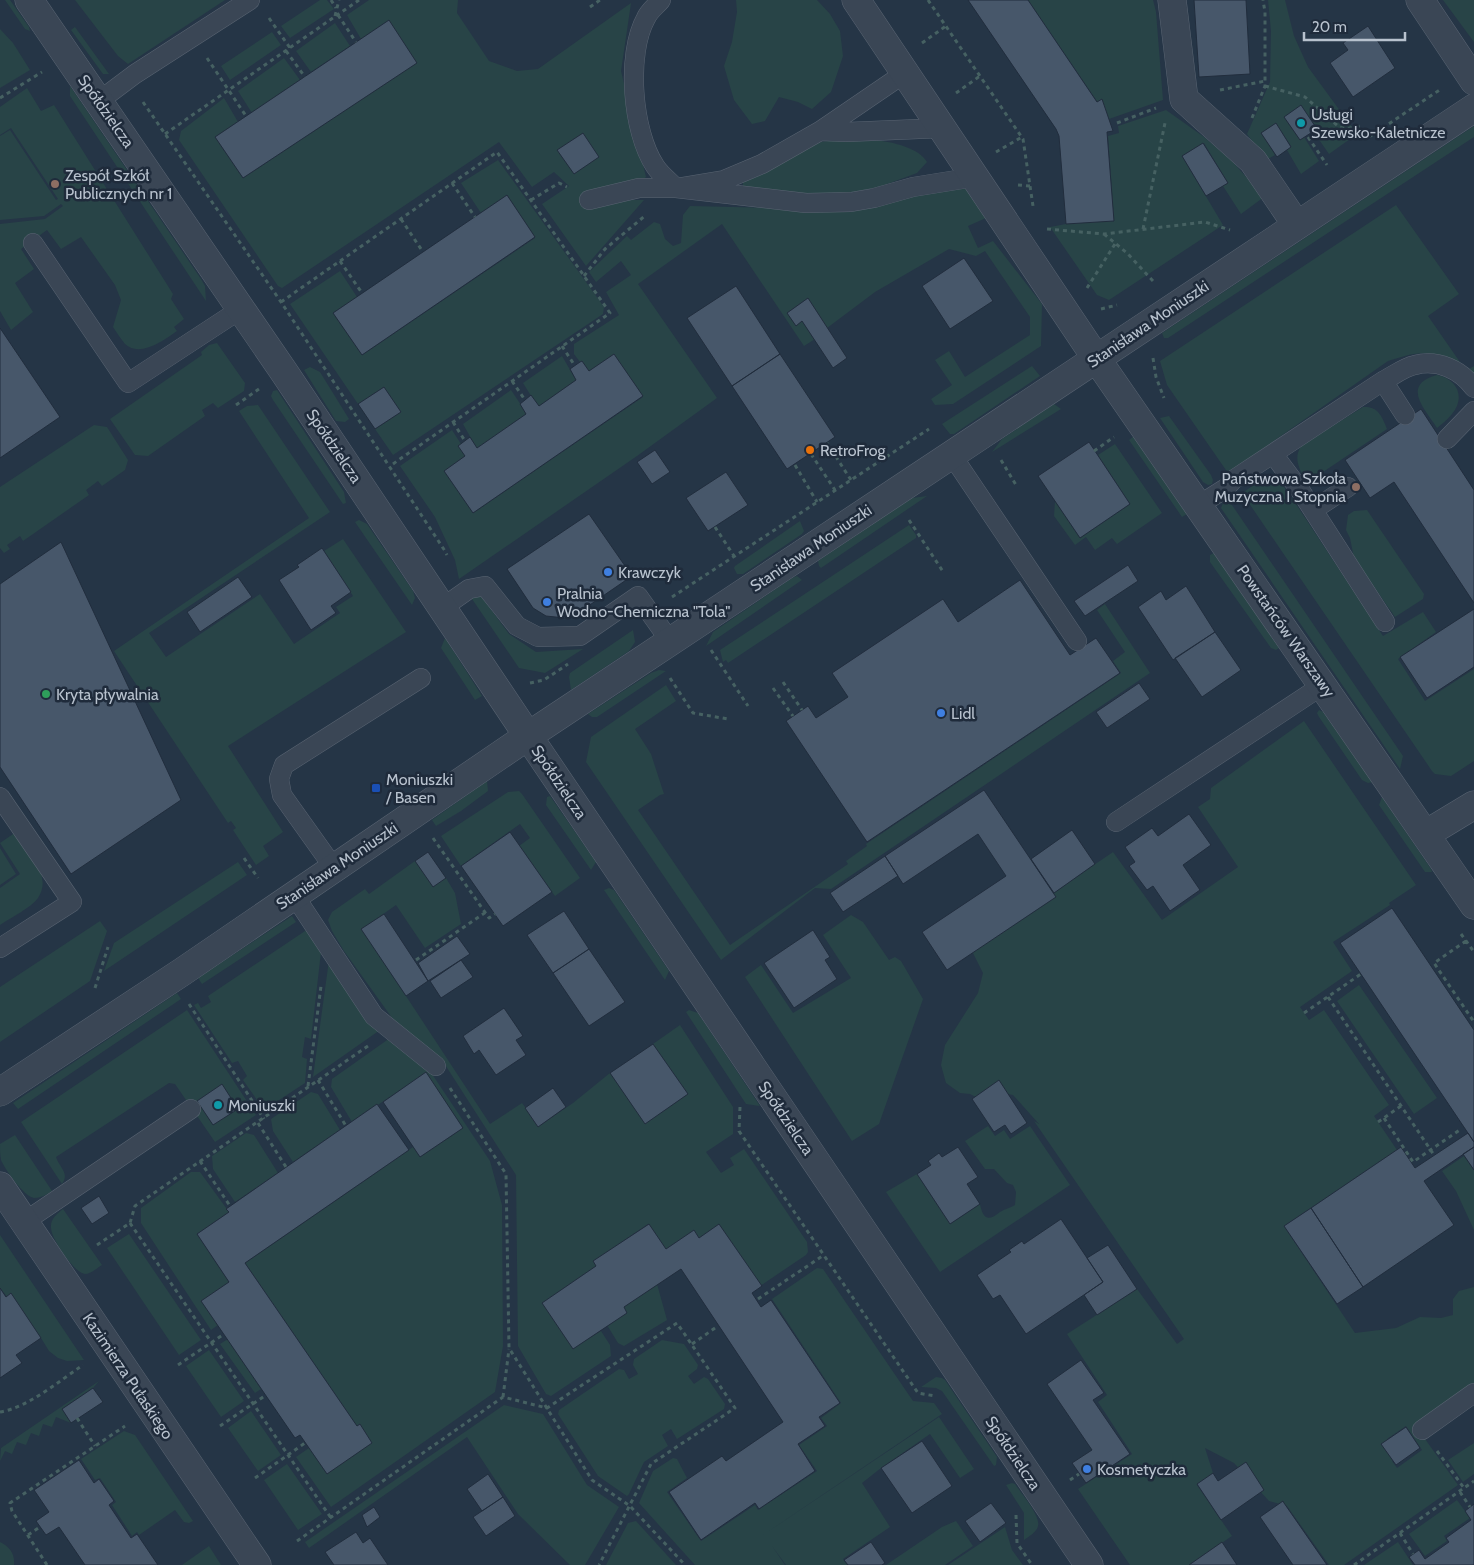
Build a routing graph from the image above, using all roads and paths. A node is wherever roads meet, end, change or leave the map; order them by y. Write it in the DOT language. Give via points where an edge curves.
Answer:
graph roads {
  1 [pos="29,0"];
  2 [pos="250,0"];
  3 [pos="331,0"];
  4 [pos="339,0"];
  5 [pos="358,0"];
  6 [pos="600,0"];
  7 [pos="661,0"];
  8 [pos="856,0"];
  9 [pos="928,0"];
  10 [pos="1172,0"];
  11 [pos="1263,0"];
  12 [pos="1420,0"];
  13 [pos="590,7"];
  14 [pos="337,8"];
  15 [pos="267,16"];
  16 [pos="336,16"];
  17 [pos="192,37"];
  18 [pos="356,42"];
  19 [pos="290,48"];
  20 [pos="286,51"];
  21 [pos="905,73"];
  22 [pos="39,74"];
  23 [pos="305,77"];
  24 [pos="1474,81"];
  25 [pos="1265,86"];
  26 [pos="228,90"];
  27 [pos="0,98"];
  28 [pos="99,101"];
  29 [pos="1161,106"];
  30 [pos="1474,108"];
  31 [pos="246,116"];
  32 [pos="1252,120"];
  33 [pos="1166,122"];
  34 [pos="1117,123"];
  35 [pos="1361,126"];
  36 [pos="943,128"];
  37 [pos="820,131"];
  38 [pos="165,134"];
  39 [pos="1308,137"];
  40 [pos="1327,165"];
  41 [pos="975,177"];
  42 [pos="452,183"];
  43 [pos="676,188"];
  44 [pos="531,200"];
  45 [pos="589,200"];
  46 [pos="1035,215"];
  47 [pos="475,216"];
  48 [pos="401,219"];
  49 [pos="1296,224"];
  50 [pos="1039,229"];
  51 [pos="1143,229"];
  52 [pos="1230,230"];
  53 [pos="1104,234"];
  54 [pos="33,243"];
  55 [pos="1115,244"];
  56 [pos="423,252"];
  57 [pos="340,261"];
  58 [pos="584,276"];
  59 [pos="1152,281"];
  60 [pos="362,293"];
  61 [pos="1083,294"];
  62 [pos="1123,300"];
  63 [pos="281,302"];
  64 [pos="1097,308"];
  65 [pos="240,309"];
  66 [pos="562,346"];
  67 [pos="1156,352"];
  68 [pos="1096,358"];
  69 [pos="575,366"];
  70 [pos="512,381"];
  71 [pos="1383,381"];
  72 [pos="264,386"];
  73 [pos="1474,388"];
  74 [pos="525,400"];
  75 [pos="1166,401"];
  76 [pos="236,405"];
  77 [pos="1474,411"];
  78 [pos="1405,415"];
  79 [pos="453,422"];
  80 [pos="934,426"];
  81 [pos="1112,438"];
  82 [pos="1447,439"];
  83 [pos="465,441"];
  84 [pos="827,443"];
  85 [pos="1094,450"];
  86 [pos="811,454"];
  87 [pos="951,454"];
  88 [pos="1273,454"];
  89 [pos="999,458"];
  90 [pos="795,465"];
  91 [pos="390,466"];
  92 [pos="851,480"];
  93 [pos="1016,485"];
  94 [pos="1348,487"];
  95 [pos="835,490"];
  96 [pos="818,502"];
  97 [pos="1199,505"];
  98 [pos="1313,510"];
  99 [pos="909,519"];
  100 [pos="714,527"];
  101 [pos="734,556"];
  102 [pos="944,573"];
  103 [pos="442,608"];
  104 [pos="649,612"];
  105 [pos="1385,622"];
  106 [pos="670,641"];
  107 [pos="1077,641"];
  108 [pos="711,650"];
  109 [pos="575,660"];
  110 [pos="550,676"];
  111 [pos="670,677"];
  112 [pos="421,678"];
  113 [pos="783,682"];
  114 [pos="1323,685"];
  115 [pos="774,688"];
  116 [pos="748,706"];
  117 [pos="802,710"];
  118 [pos="793,716"];
  119 [pos="728,719"];
  120 [pos="528,736"];
  121 [pos="0,797"];
  122 [pos="1474,805"];
  123 [pos="1116,822"];
  124 [pos="1426,834"];
  125 [pos="432,837"];
  126 [pos="244,858"];
  127 [pos="334,868"];
  128 [pos="258,878"];
  129 [pos="294,895"];
  130 [pos="1474,905"];
  131 [pos="486,912"];
  132 [pos="495,914"];
  133 [pos="1466,941"];
  134 [pos="327,945"];
  135 [pos="108,947"];
  136 [pos="0,948"];
  137 [pos="416,960"];
  138 [pos="1361,974"];
  139 [pos="95,988"];
  140 [pos="1328,997"];
  141 [pos="187,1002"];
  142 [pos="1304,1013"];
  143 [pos="1474,1022"];
  144 [pos="392,1031"];
  145 [pos="436,1066"];
  146 [pos="318,1080"];
  147 [pos="307,1087"];
  148 [pos="0,1092"];
  149 [pos="740,1104"];
  150 [pos="1401,1106"];
  151 [pos="192,1108"];
  152 [pos="264,1118"];
  153 [pos="1384,1118"];
  154 [pos="1378,1122"];
  155 [pos="258,1123"];
  156 [pos="346,1126"];
  157 [pos="1462,1129"];
  158 [pos="1431,1150"];
  159 [pos="1434,1155"];
  160 [pos="200,1160"];
  161 [pos="286,1167"];
  162 [pos="0,1186"];
  163 [pos="230,1206"];
  164 [pos="24,1222"];
  165 [pos="130,1223"];
  166 [pos="97,1245"];
  167 [pos="824,1255"];
  168 [pos="758,1299"];
  169 [pos="718,1326"];
  170 [pos="224,1334"];
  171 [pos="211,1342"];
  172 [pos="692,1344"];
  173 [pos="509,1348"];
  174 [pos="86,1363"];
  175 [pos="178,1365"];
  176 [pos="1474,1393"];
  177 [pos="266,1395"];
  178 [pos="940,1396"];
  179 [pos="503,1397"];
  180 [pos="252,1404"];
  181 [pos="547,1408"];
  182 [pos="0,1412"];
  183 [pos="77,1418"];
  184 [pos="128,1424"];
  185 [pos="220,1426"];
  186 [pos="1422,1430"];
  187 [pos="305,1443"];
  188 [pos="95,1446"];
  189 [pos="288,1455"];
  190 [pos="1445,1462"];
  191 [pos="1080,1474"];
  192 [pos="255,1478"];
  193 [pos="1474,1481"];
  194 [pos="1064,1484"];
  195 [pos="1464,1488"];
  196 [pos="1460,1492"];
  197 [pos="630,1506"];
  198 [pos="1470,1507"];
  199 [pos="1016,1512"];
  200 [pos="331,1518"];
  201 [pos="40,1527"];
  202 [pos="1400,1533"];
  203 [pos="28,1536"];
  204 [pos="298,1541"];
  205 [pos="1414,1554"];
  206 [pos="47,1565"];
  207 [pos="257,1565"];
  208 [pos="598,1565"];
  209 [pos="685,1565"];
  210 [pos="1032,1565"];
  211 [pos="1088,1565"];
  212 [pos="1354,1565"];
  1 -- 28 [label="street, Spółdzielcza"];
  2 -- 17 [label="lane"];
  3 -- 14 [label="path"];
  4 -- 14 [label="path"];
  5 -- 16 [label="path"];
  6 -- 13 [label="path"];
  7 -- 43 [label="lane" via="646,17 637,43 632,76 643,140 655,166"];
  8 -- 21 [label="street, Powstańców Warszawy"];
  9 -- 46 [label="path" via="1023,139"];
  10 -- 49 [label="street" via="1184,99 1253,161"];
  11 -- 25 [label="path"];
  12 -- 24 [label="street"];
  14 -- 16 [label="path"];
  15 -- 19 [label="path"];
  16 -- 18 [label="path"];
  16 -- 19 [label="path"];
  17 -- 26 [label="path"];
  17 -- 28 [label="lane"];
  19 -- 20 [label="path"];
  20 -- 23 [label="path"];
  20 -- 26 [label="path"];
  21 -- 36 [label="street, Powstańców Warszawy"];
  21 -- 37 [label="lane"];
  22 -- 27 [label="path"];
  25 -- 32 [label="path"];
  25 -- 35 [label="path" via="1304,97 1339,127"];
  26 -- 31 [label="path"];
  26 -- 38 [label="path"];
  28 -- 65 [label="street, Spółdzielcza"];
  29 -- 34 [label="path"];
  30 -- 49 [label="street, Stanisława Moniuszki"];
  33 -- 51 [label="path"];
  36 -- 37 [label="lane"];
  36 -- 41 [label="street, Powstańców Warszawy"];
  37 -- 43 [label="lane" via="762,164 724,180"];
  39 -- 40 [label="path"];
  41 -- 43 [label="lane" via="851,202 806,203"];
  41 -- 68 [label="street, Powstańców Warszawy"];
  42 -- 44 [label="path" via="498,152"];
  42 -- 47 [label="path"];
  42 -- 48 [label="path"];
  43 -- 45 [label="lane" via="639,188"];
  43 -- 58 [label="path" via="605,249"];
  44 -- 45 [label="path" via="559,183"];
  44 -- 58 [label="path"];
  48 -- 56 [label="path"];
  48 -- 57 [label="path"];
  49 -- 68 [label="street, Stanisława Moniuszki"];
  50 -- 53 [label="path"];
  51 -- 52 [label="path" via="1205,222"];
  51 -- 53 [label="path"];
  53 -- 55 [label="path"];
  54 -- 65 [label="lane" via="128,383"];
  55 -- 59 [label="path"];
  55 -- 61 [label="path"];
  57 -- 60 [label="path"];
  57 -- 63 [label="path"];
  58 -- 66 [label="path" via="610,313"];
  62 -- 64 [label="path" via="1110,308"];
  65 -- 103 [label="street, Spółdzielcza"];
  66 -- 69 [label="path"];
  66 -- 70 [label="path"];
  67 -- 75 [label="path" via="1153,364"];
  68 -- 87 [label="street, Stanisława Moniuszki"];
  68 -- 97 [label="street, Powstańców Warszawy"];
  70 -- 74 [label="path"];
  70 -- 79 [label="path"];
  71 -- 73 [label="lane" via="1415,365 1440,364 1458,372"];
  71 -- 78 [label="lane"];
  71 -- 88 [label="lane"];
  72 -- 76 [label="path"];
  77 -- 82 [label="lane"];
  79 -- 83 [label="path"];
  79 -- 91 [label="path"];
  80 -- 92 [label="path"];
  81 -- 85 [label="path"];
  84 -- 92 [label="path"];
  86 -- 95 [label="path"];
  87 -- 106 [label="street, Stanisława Moniuszki"];
  87 -- 107 [label="lane"];
  88 -- 97 [label="lane"];
  88 -- 98 [label="lane"];
  89 -- 93 [label="path"];
  90 -- 96 [label="path"];
  92 -- 95 [label="path"];
  94 -- 98 [label="lane"];
  95 -- 96 [label="path"];
  96 -- 101 [label="path"];
  97 -- 114 [label="street, Powstańców Warszawy"];
  98 -- 105 [label="lane"];
  99 -- 102 [label="path"];
  100 -- 101 [label="path"];
  101 -- 104 [label="path"];
  103 -- 104 [label="lane" via="469,589 485,586 517,626 538,637 580,636 638,596"];
  103 -- 120 [label="street, Spółdzielcza"];
  104 -- 106 [label="lane"];
  106 -- 120 [label="street, Stanisława Moniuszki"];
  108 -- 116 [label="path"];
  109 -- 110 [label="path"];
  111 -- 119 [label="path" via="693,713"];
  112 -- 127 [label="lane" via="284,765 279,779 282,795"];
  113 -- 117 [label="path"];
  114 -- 123 [label="lane"];
  114 -- 124 [label="street, Powstańców Warszawy"];
  115 -- 118 [label="path"];
  120 -- 127 [label="street, Stanisława Moniuszki"];
  120 -- 211 [label="street, Spółdzielcza"];
  121 -- 136 [label="lane" via="72,902"];
  122 -- 124 [label="street"];
  124 -- 130 [label="street, Powstańców Warszawy"];
  125 -- 131 [label="path"];
  126 -- 128 [label="path"];
  127 -- 129 [label="street, Stanisława Moniuszki"];
  129 -- 134 [label="lane"];
  129 -- 148 [label="street, Stanisława Moniuszki"];
  131 -- 132 [label="path" via="489,918"];
  131 -- 137 [label="path"];
  133 -- 143 [label="path" via="1434,963"];
  134 -- 144 [label="lane" via="374,1016"];
  134 -- 147 [label="path"];
  135 -- 139 [label="path"];
  138 -- 140 [label="path"];
  140 -- 142 [label="path"];
  140 -- 150 [label="path"];
  141 -- 152 [label="path"];
  144 -- 145 [label="lane"];
  144 -- 146 [label="path"];
  145 -- 173 [label="path" via="506,1174"];
  146 -- 147 [label="path"];
  146 -- 156 [label="path"];
  147 -- 152 [label="path"];
  149 -- 167 [label="path" via="739,1131"];
  150 -- 153 [label="path"];
  150 -- 158 [label="path"];
  151 -- 164 [label="lane"];
  152 -- 155 [label="path"];
  153 -- 154 [label="path"];
  153 -- 158 [label="path" via="1413,1162"];
  155 -- 160 [label="path"];
  155 -- 161 [label="path"];
  157 -- 158 [label="path"];
  158 -- 159 [label="path"];
  160 -- 163 [label="path"];
  160 -- 165 [label="path" via="134,1206"];
  162 -- 164 [label="street, Kazimierza Pułaskiego"];
  164 -- 207 [label="street, Kazimierza Pułaskiego"];
  165 -- 166 [label="path"];
  165 -- 171 [label="path"];
  167 -- 168 [label="path"];
  167 -- 178 [label="path" via="918,1393"];
  169 -- 172 [label="path"];
  170 -- 171 [label="path"];
  171 -- 175 [label="path"];
  171 -- 180 [label="path"];
  172 -- 181 [label="path" via="677,1323"];
  172 -- 197 [label="path" via="735,1408 651,1464"];
  173 -- 179 [label="path"];
  173 -- 181 [label="path"];
  174 -- 182 [label="path" via="30,1400 12,1410"];
  176 -- 186 [label="lane"];
  177 -- 180 [label="path"];
  179 -- 181 [label="path"];
  179 -- 200 [label="path"];
  180 -- 185 [label="path"];
  180 -- 189 [label="path"];
  181 -- 197 [label="path" via="592,1480"];
  183 -- 188 [label="path"];
  184 -- 188 [label="path"];
  187 -- 189 [label="path"];
  188 -- 203 [label="path" via="10,1503"];
  189 -- 192 [label="path"];
  189 -- 200 [label="path"];
  190 -- 195 [label="path"];
  191 -- 194 [label="path"];
  193 -- 195 [label="path"];
  195 -- 196 [label="path"];
  196 -- 198 [label="path"];
  196 -- 202 [label="path"];
  197 -- 208 [label="path"];
  197 -- 209 [label="path"];
  199 -- 210 [label="path" via="1017,1543"];
  200 -- 204 [label="path"];
  201 -- 203 [label="path"];
  202 -- 205 [label="path"];
  202 -- 212 [label="path"];
  203 -- 206 [label="path"];
}
